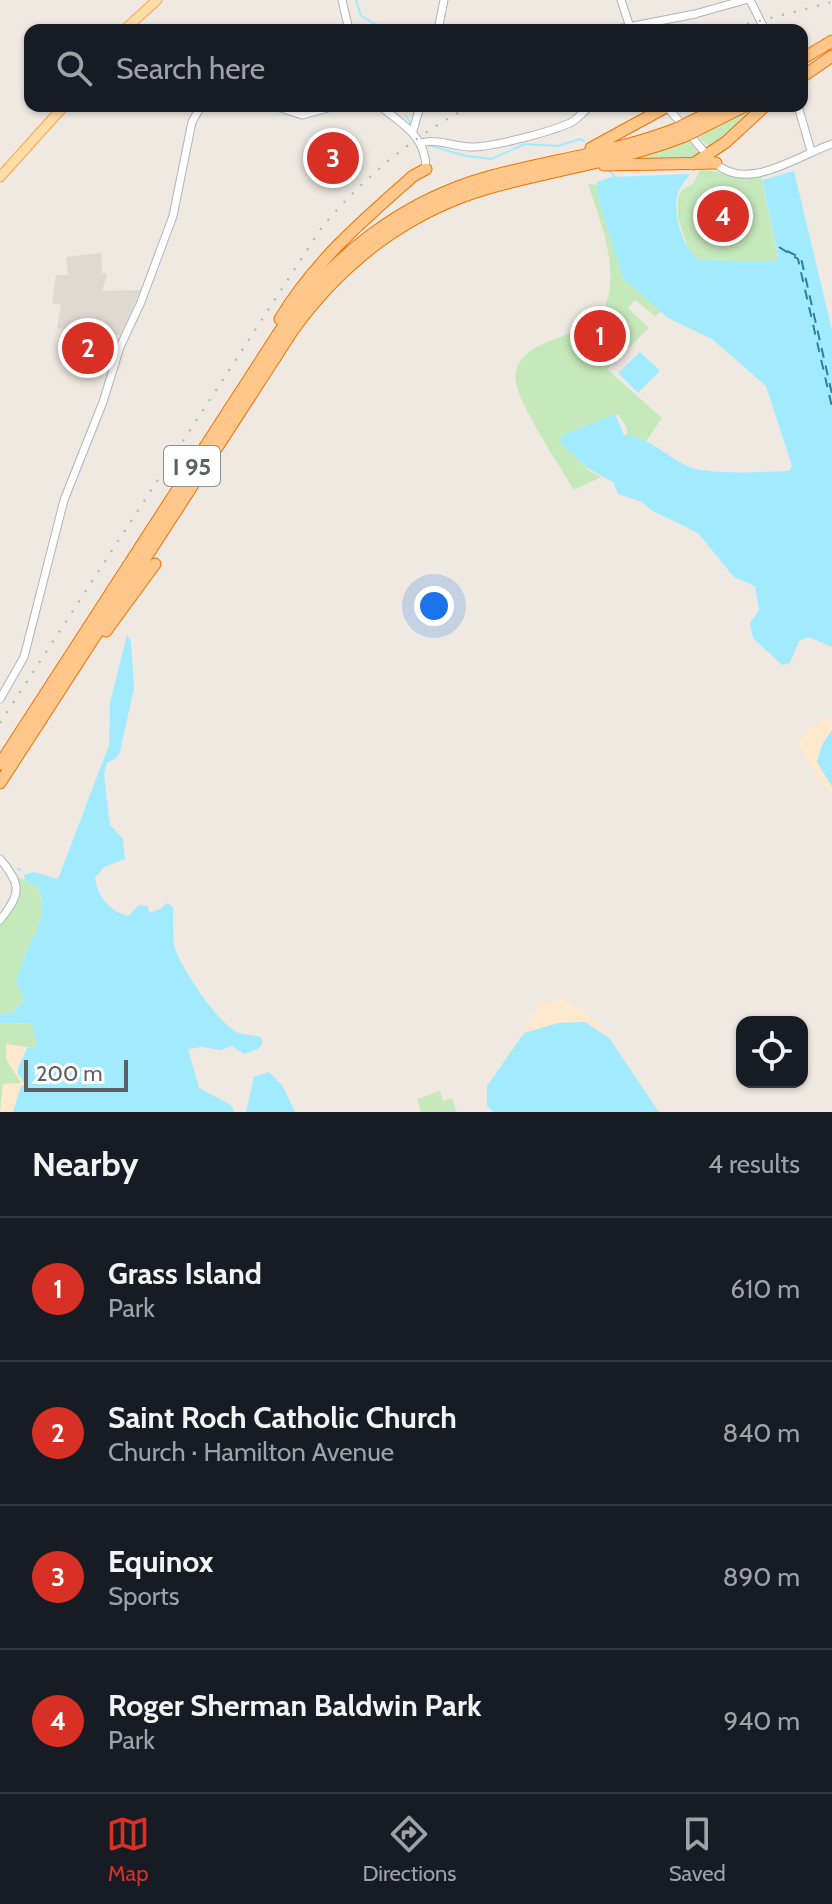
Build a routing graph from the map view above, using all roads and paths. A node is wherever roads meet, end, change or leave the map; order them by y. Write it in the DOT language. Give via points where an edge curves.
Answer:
graph roads {
  1 [pos="157,0"];
  2 [pos="342,0"];
  3 [pos="444,0"];
  4 [pos="621,0"];
  5 [pos="748,0"];
  6 [pos="131,24"];
  7 [pos="348,24"];
  8 [pos="439,24"];
  9 [pos="628,24"];
  10 [pos="652,24"];
  11 [pos="762,24"];
  12 [pos="832,41"];
  13 [pos="832,54"];
  14 [pos="808,55"];
  15 [pos="808,70"];
  16 [pos="59,112"];
  17 [pos="198,112"];
  18 [pos="293,112"];
  19 [pos="313,112"];
  20 [pos="388,112"];
  21 [pos="418,112"];
  22 [pos="583,112"];
  23 [pos="645,112"];
  24 [pos="656,112"];
  25 [pos="672,112"];
  26 [pos="714,112"];
  27 [pos="730,112"];
  28 [pos="759,112"];
  29 [pos="800,112"];
  30 [pos="629,127"];
  31 [pos="687,129"];
  32 [pos="413,131"];
  33 [pos="421,143"];
  34 [pos="832,144"];
  35 [pos="811,151"];
  36 [pos="712,159"];
  37 [pos="575,162"];
  38 [pos="426,169"];
  39 [pos="0,177"];
  40 [pos="425,207"];
  41 [pos="315,301"];
  42 [pos="257,393"];
  43 [pos="215,431"];
  44 [pos="155,564"];
  45 [pos="0,699"];
  46 [pos="48,708"];
  47 [pos="0,764"];
  48 [pos="0,783"];
  49 [pos="0,859"];
  50 [pos="0,920"];
  1 -- 6 [label="main road"];
  2 -- 7 [label="main road"];
  3 -- 8 [label="main road"];
  4 -- 9 [label="main road"];
  5 -- 10 [label="main road"];
  5 -- 11 [label="main road"];
  12 -- 14 [label="highway"];
  13 -- 15 [label="highway"];
  16 -- 39 [label="main road"];
  17 -- 45 [label="main road" via="173,216 64,500 24,657"];
  18 -- 19 [label="main road"];
  20 -- 32 [label="main road"];
  21 -- 32 [label="main road"];
  22 -- 33 [label="main road" via="567,124 489,145"];
  23 -- 30 [label="highway"];
  24 -- 30 [label="highway"];
  25 -- 36 [label="main road"];
  26 -- 31 [label="highway, I 95"];
  27 -- 31 [label="highway, I 95"];
  28 -- 36 [label="highway"];
  29 -- 35 [label="main road"];
  30 -- 37 [label="highway"];
  31 -- 37 [label="highway, I 95" via="638,152"];
  32 -- 33 [label="main road"];
  33 -- 38 [label="main road"];
  34 -- 35 [label="main road"];
  35 -- 36 [label="main road" via="753,174 736,174"];
  36 -- 37 [label="highway" via="693,165"];
  37 -- 40 [label="highway, I 95"];
  37 -- 40 [label="highway, I 95" via="476,181"];
  38 -- 43 [label="highway" via="358,223 316,267"];
  40 -- 41 [label="highway, I 95" via="360,256"];
  40 -- 43 [label="highway, I 95" via="365,239 318,281"];
  41 -- 42 [label="highway"];
  41 -- 46 [label="highway, I 95"];
  43 -- 47 [label="highway, I 95"];
  44 -- 46 [label="highway"];
  46 -- 48 [label="highway, I 95"];
  49 -- 50 [label="main road" via="17,891"];
}
